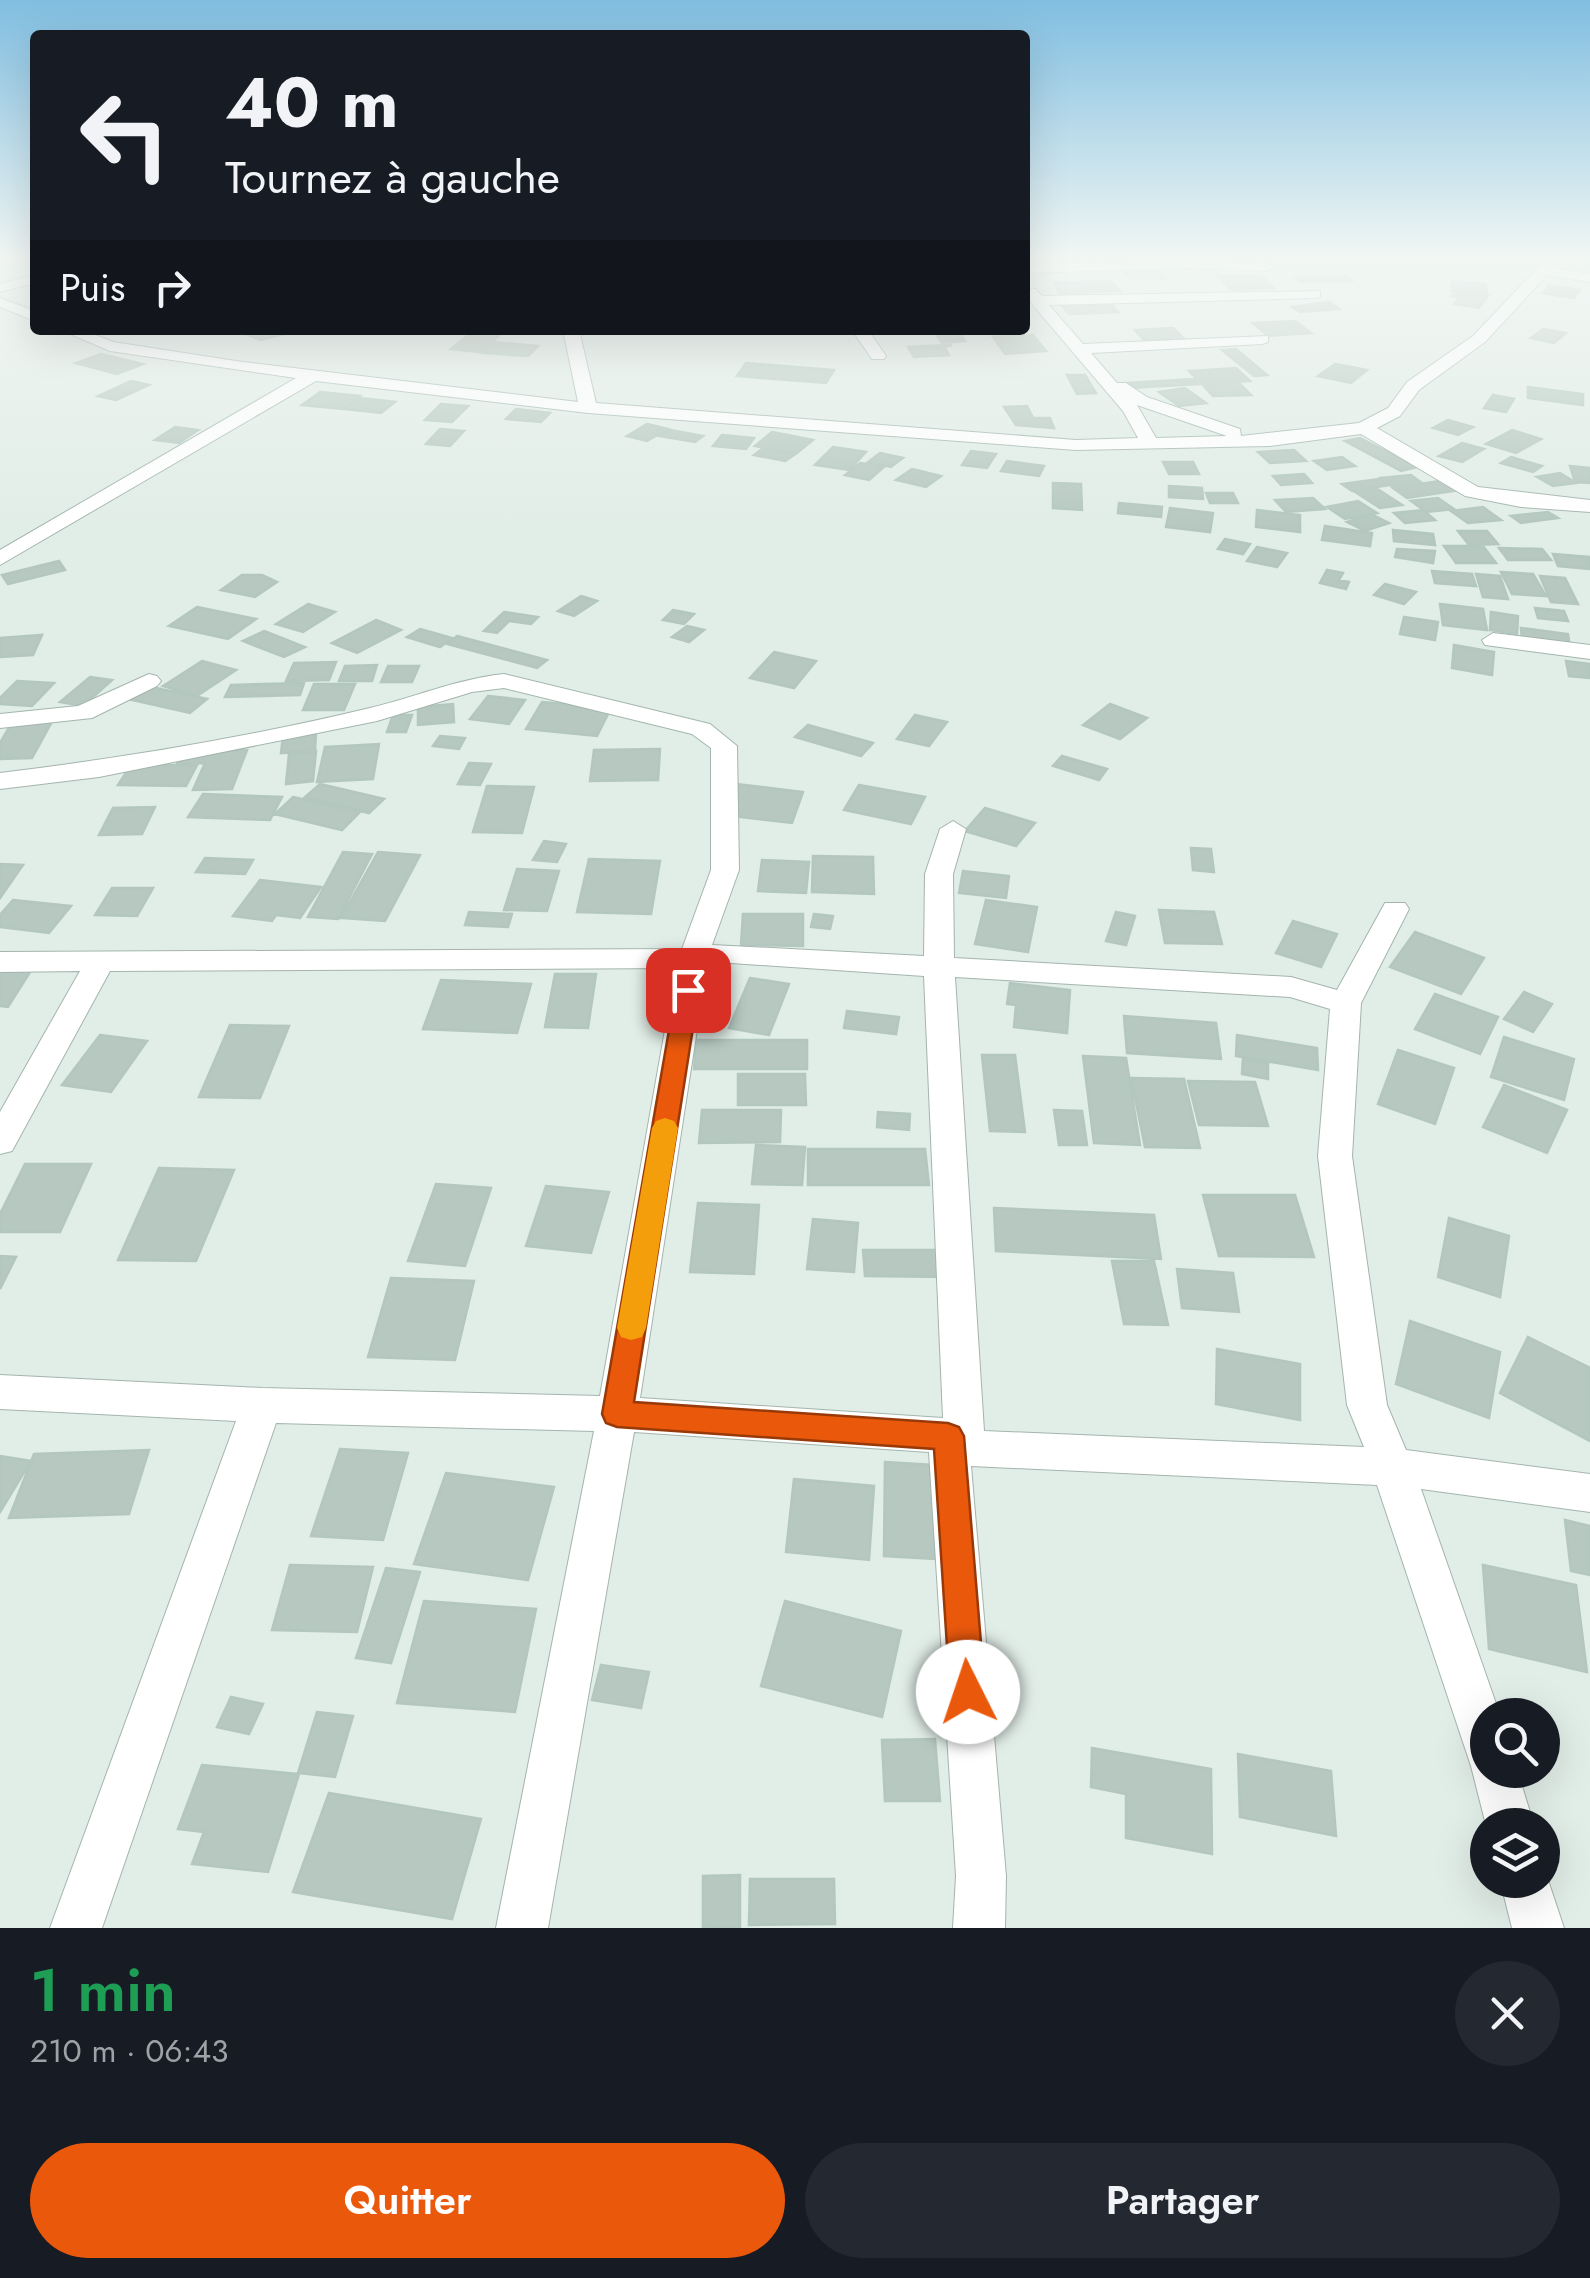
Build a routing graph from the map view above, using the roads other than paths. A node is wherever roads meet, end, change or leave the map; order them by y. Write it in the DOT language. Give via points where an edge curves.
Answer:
graph roads {
  1 [pos="123,348"];
  2 [pos="574,348"];
  3 [pos="872,348"];
  4 [pos="1098,348"];
  5 [pos="1466,348"];
  6 [pos="1077,349"];
  7 [pos="878,356"];
  8 [pos="1096,372"];
  9 [pos="310,377"];
  10 [pos="588,408"];
  11 [pos="1364,428"];
  12 [pos="1270,442"];
  13 [pos="1150,444"];
  14 [pos="1590,506"];
  15 [pos="0,559"];
  16 [pos="1492,640"];
  17 [pos="1590,652"];
  18 [pos="150,681"];
  19 [pos="0,721"];
  20 [pos="0,781"];
  21 [pos="953,828"];
  22 [pos="1396,909"];
  23 [pos="693,958"];
  24 [pos="0,962"];
  25 [pos="100,962"];
  26 [pos="938,964"];
  27 [pos="1346,1003"];
  28 [pos="0,1142"];
  29 [pos="0,1392"];
  30 [pos="262,1405"];
  31 [pos="617,1414"];
  32 [pos="957,1442"];
  33 [pos="1392,1466"];
  34 [pos="1590,1494"];
  35 [pos="1470,1698"];
  36 [pos="1530,1898"];
  37 [pos="76,1928"];
  38 [pos="522,1928"];
  39 [pos="979,1928"];
  40 [pos="1538,1928"];
  1 -- 9 [label="street"];
  2 -- 10 [label="street"];
  3 -- 7 [label="street"];
  4 -- 6 [label="street"];
  5 -- 11 [label="street" via="1413,386 1394,412"];
  6 -- 8 [label="street"];
  8 -- 12 [label="street" via="1141,401"];
  8 -- 13 [label="street"];
  9 -- 10 [label="street"];
  9 -- 15 [label="street"];
  10 -- 13 [label="street" via="1076,445"];
  11 -- 12 [label="street"];
  11 -- 14 [label="street" via="1472,492"];
  12 -- 13 [label="street"];
  16 -- 17 [label="street"];
  18 -- 19 [label="street" via="83,713"];
  20 -- 23 [label="street" via="99,769 377,714 469,685 541,686 700,730 724,746 726,870"];
  21 -- 26 [label="street" via="939,874"];
  22 -- 27 [label="street"];
  23 -- 25 [label="street"];
  23 -- 26 [label="street" via="740,952"];
  23 -- 31 [label="street"];
  24 -- 25 [label="street"];
  25 -- 28 [label="street"];
  26 -- 27 [label="street" via="1291,986"];
  26 -- 32 [label="street"];
  27 -- 33 [label="street" via="1335,1156 1367,1405"];
  29 -- 30 [label="street"];
  30 -- 31 [label="street"];
  30 -- 37 [label="street"];
  31 -- 32 [label="street"];
  31 -- 38 [label="street"];
  32 -- 33 [label="street"];
  32 -- 39 [label="street" via="982,1876"];
  33 -- 34 [label="street"];
  33 -- 35 [label="street"];
  36 -- 40 [label="street"];
}
